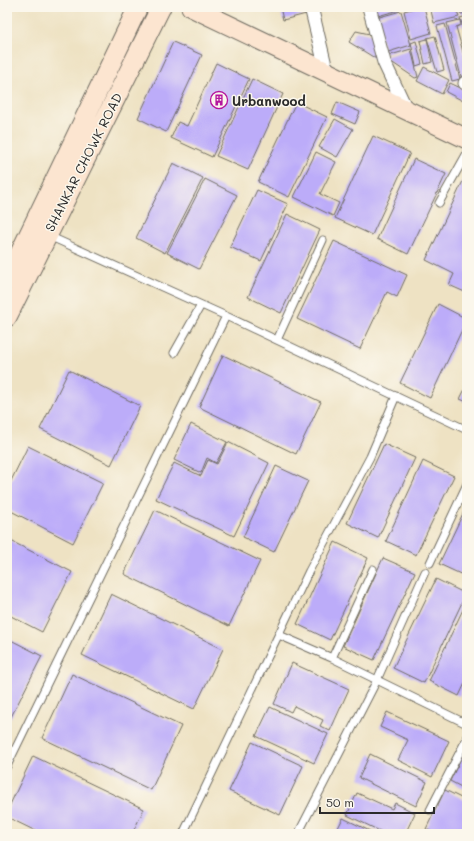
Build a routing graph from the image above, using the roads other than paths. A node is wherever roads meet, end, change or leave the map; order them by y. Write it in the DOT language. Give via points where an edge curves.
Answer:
graph roads {
  1 [pos="138,7"];
  2 [pos="161,7"];
  3 [pos="191,7"];
  4 [pos="311,7"];
  5 [pos="369,7"];
  6 [pos="333,75"];
  7 [pos="407,110"];
  8 [pos="467,139"];
  9 [pos="467,154"];
  10 [pos="440,204"];
  11 [pos="47,235"];
  12 [pos="323,240"];
  13 [pos="7,280"];
  14 [pos="201,305"];
  15 [pos="226,316"];
  16 [pos="7,317"];
  17 [pos="277,340"];
  18 [pos="174,353"];
  19 [pos="396,396"];
  20 [pos="467,430"];
  21 [pos="467,484"];
  22 [pos="430,563"];
  23 [pos="373,569"];
  24 [pos="425,572"];
  25 [pos="279,635"];
  26 [pos="332,658"];
  27 [pos="377,680"];
  28 [pos="467,724"];
  29 [pos="467,738"];
  30 [pos="7,766"];
  31 [pos="430,810"];
  32 [pos="183,834"];
  33 [pos="298,834"];
  1 -- 13 [label="main road, SHANKAR CHOWK ROAD"];
  2 -- 11 [label="main road, SHANKAR CHOWK ROAD"];
  3 -- 6 [label="main road"];
  4 -- 6 [label="street" via="325,65"];
  5 -- 7 [label="street" via="384,62"];
  6 -- 7 [label="main road"];
  7 -- 8 [label="main road"];
  9 -- 10 [label="lane"];
  11 -- 14 [label="lane"];
  11 -- 16 [label="main road, SHANKAR CHOWK ROAD"];
  12 -- 17 [label="lane"];
  14 -- 15 [label="lane"];
  14 -- 18 [label="lane"];
  15 -- 17 [label="lane"];
  15 -- 30 [label="lane"];
  17 -- 19 [label="lane"];
  19 -- 20 [label="lane"];
  19 -- 25 [label="lane" via="370,457 309,571"];
  21 -- 22 [label="lane"];
  23 -- 26 [label="lane"];
  24 -- 27 [label="lane"];
  25 -- 26 [label="lane"];
  25 -- 32 [label="lane"];
  26 -- 27 [label="lane"];
  27 -- 28 [label="lane"];
  27 -- 33 [label="lane"];
  29 -- 31 [label="lane"];
}
